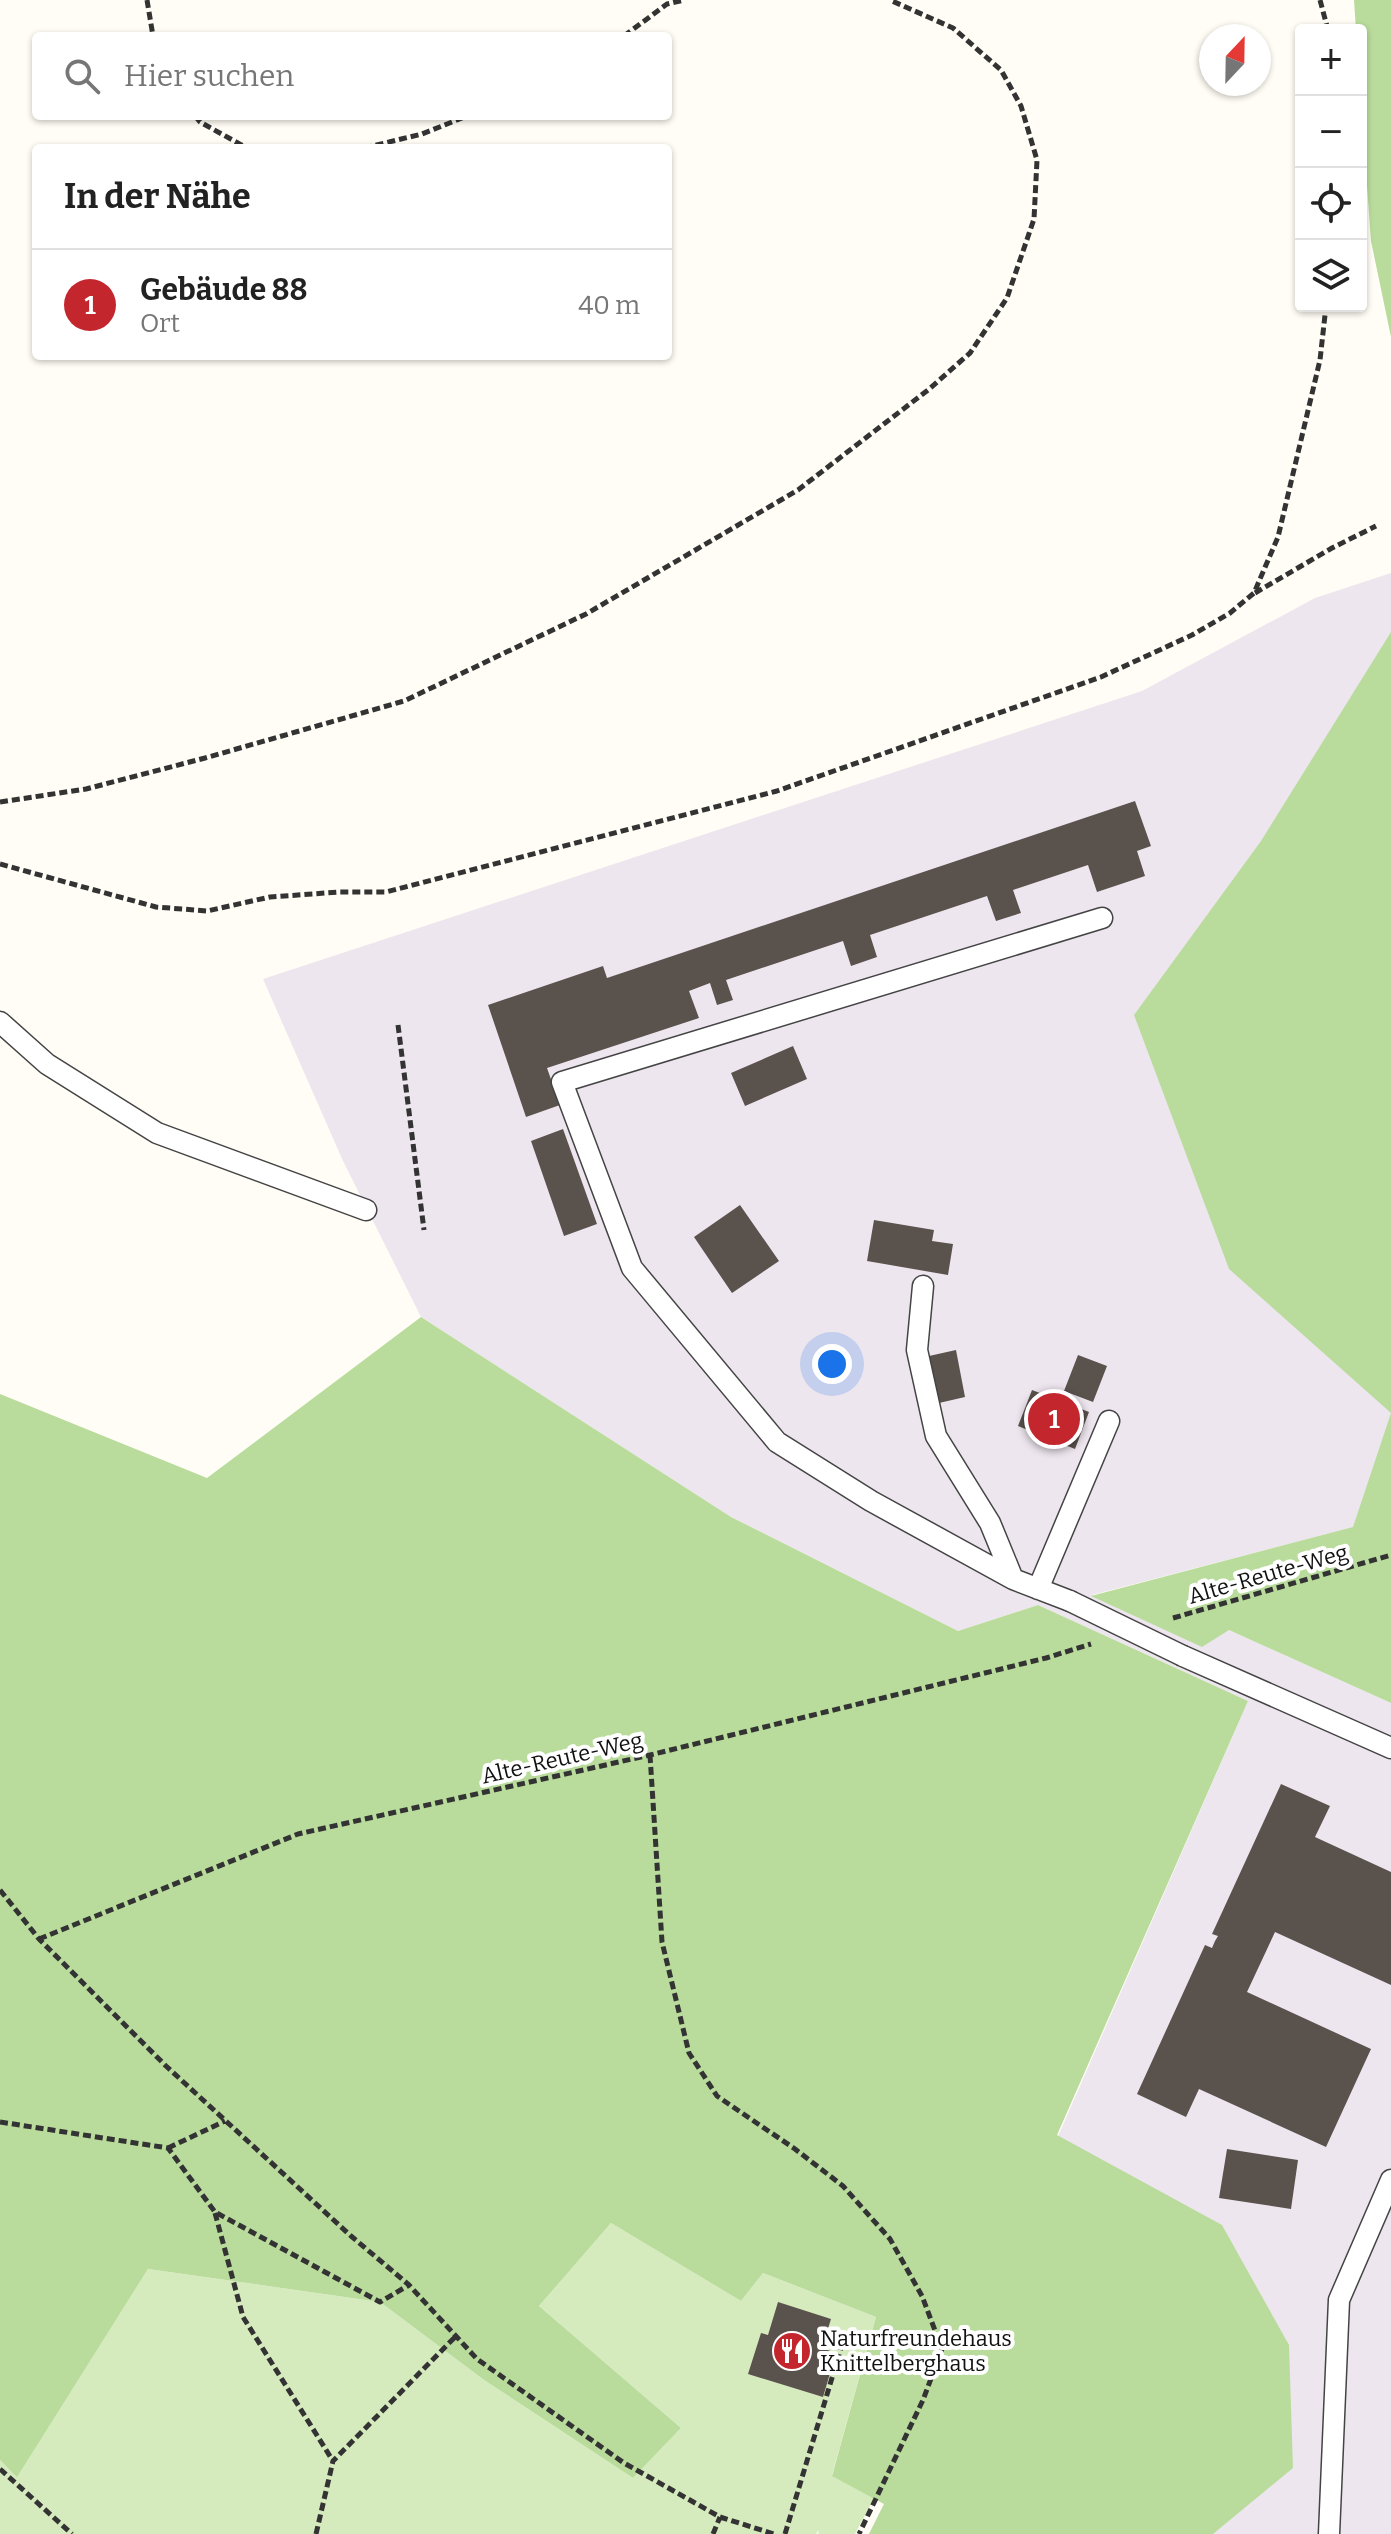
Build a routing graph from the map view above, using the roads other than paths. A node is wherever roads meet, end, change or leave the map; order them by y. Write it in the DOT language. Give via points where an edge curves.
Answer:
graph roads {
  1 [pos="1102,918"];
  2 [pos="0,1022"];
  3 [pos="366,1210"];
  4 [pos="923,1286"];
  5 [pos="1109,1421"];
  6 [pos="1013,1579"];
  7 [pos="1038,1589"];
  8 [pos="1391,1748"];
  9 [pos="1391,2180"];
  10 [pos="1329,2534"];
  1 -- 6 [label="lane" via="562,1082 632,1268 777,1442"];
  2 -- 3 [label="lane" via="47,1064 157,1133"];
  4 -- 6 [label="lane" via="917,1350 936,1436 990,1523"];
  5 -- 7 [label="lane"];
  6 -- 7 [label="lane"];
  7 -- 8 [label="lane, bridge"];
  9 -- 10 [label="lane" via="1339,2300"];
}
